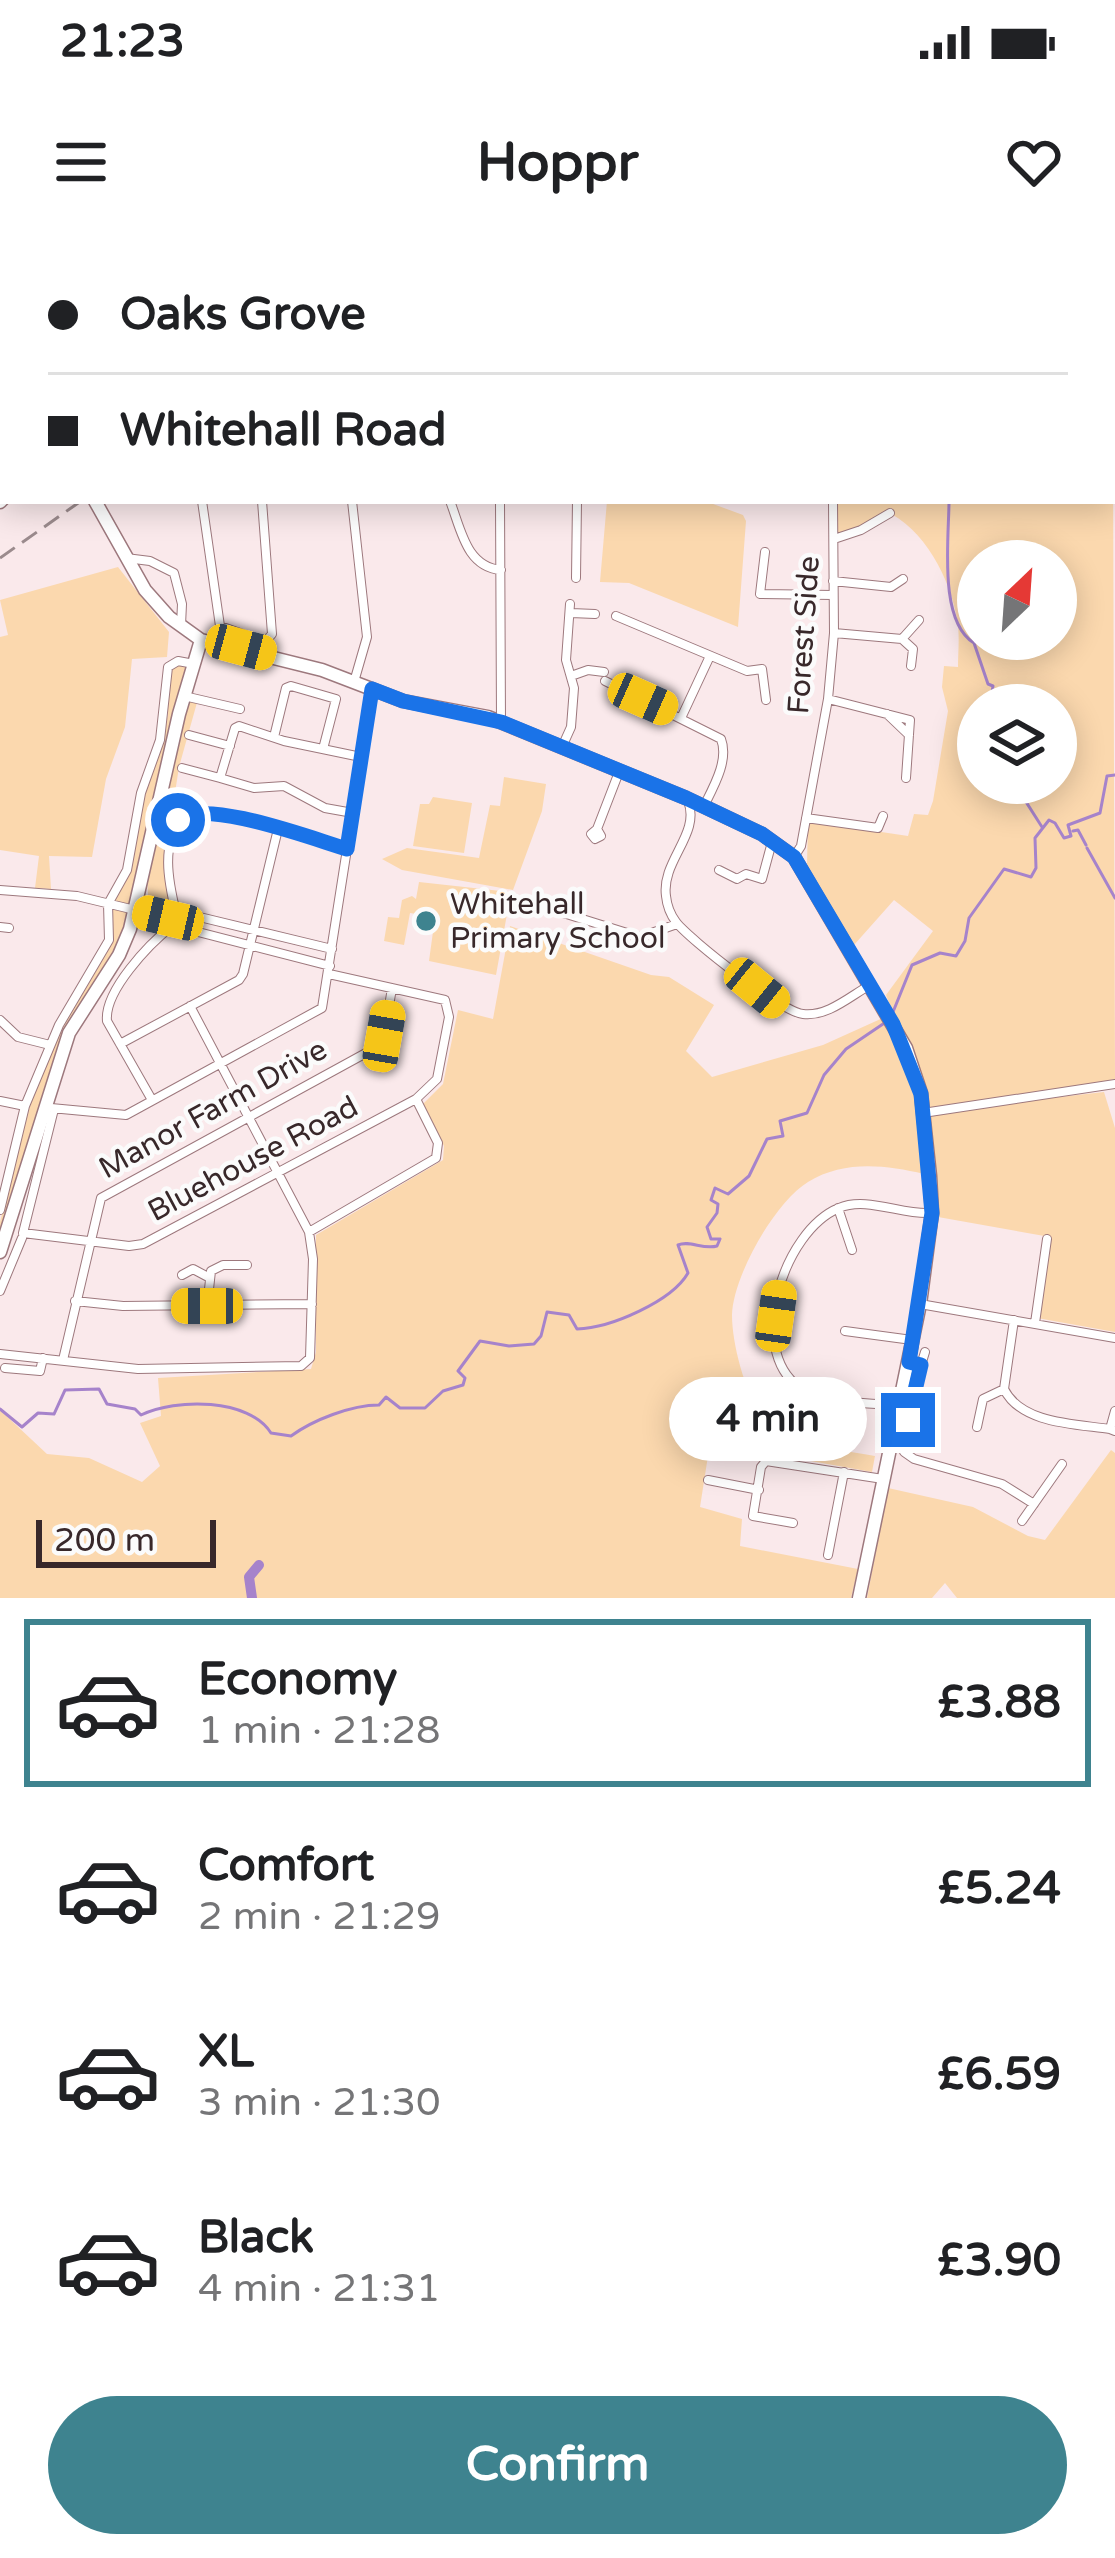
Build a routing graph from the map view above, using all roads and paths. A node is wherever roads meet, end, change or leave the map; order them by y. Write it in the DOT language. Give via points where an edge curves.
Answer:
graph roads {
  1 [pos="97,504"];
  2 [pos="202,504"];
  3 [pos="262,504"];
  4 [pos="352,504"];
  5 [pos="451,504"];
  6 [pos="500,504"];
  7 [pos="577,504"];
  8 [pos="832,504"];
  9 [pos="890,514"];
  10 [pos="834,539"];
  11 [pos="765,552"];
  12 [pos="124,558"];
  13 [pos="501,570"];
  14 [pos="576,578"];
  15 [pos="903,580"];
  16 [pos="833,581"];
  17 [pos="833,595"];
  18 [pos="595,614"];
  19 [pos="616,616"];
  20 [pos="919,620"];
  21 [pos="181,627"];
  22 [pos="834,633"];
  23 [pos="902,639"];
  24 [pos="201,640"];
  25 [pos="243,642"];
  26 [pos="710,656"];
  27 [pos="194,664"];
  28 [pos="911,667"];
  29 [pos="571,676"];
  30 [pos="355,682"];
  31 [pos="372,689"];
  32 [pos="184,697"];
  33 [pos="828,699"];
  34 [pos="766,700"];
  35 [pos="240,709"];
  36 [pos="682,716"];
  37 [pos="501,722"];
  38 [pos="189,735"];
  39 [pos="274,737"];
  40 [pos="230,746"];
  41 [pos="561,748"];
  42 [pos="323,749"];
  43 [pos="362,758"];
  44 [pos="182,768"];
  45 [pos="619,772"];
  46 [pos="220,778"];
  47 [pos="906,778"];
  48 [pos="686,798"];
  49 [pos="706,807"];
  50 [pos="353,813"];
  51 [pos="883,817"];
  52 [pos="806,818"];
  53 [pos="692,819"];
  54 [pos="278,829"];
  55 [pos="597,830"];
  56 [pos="772,840"];
  57 [pos="347,849"];
  58 [pos="790,853"];
  59 [pos="719,870"];
  60 [pos="0,890"];
  61 [pos="528,902"];
  62 [pos="108,904"];
  63 [pos="135,910"];
  64 [pos="172,919"];
  65 [pos="677,924"];
  66 [pos="255,929"];
  67 [pos="252,946"];
  68 [pos="332,949"];
  69 [pos="329,970"];
  70 [pos="871,985"];
  71 [pos="392,988"];
  72 [pos="190,1006"];
  73 [pos="0,1019"];
  74 [pos="120,1044"];
  75 [pos="50,1045"];
  76 [pos="220,1062"];
  77 [pos="1115,1084"];
  78 [pos="416,1099"];
  79 [pos="152,1100"];
  80 [pos="0,1101"];
  81 [pos="25,1106"];
  82 [pos="50,1108"];
  83 [pos="923,1113"];
  84 [pos="249,1118"];
  85 [pos="278,1173"];
  86 [pos="838,1208"];
  87 [pos="0,1210"];
  88 [pos="932,1213"];
  89 [pos="309,1232"];
  90 [pos="22,1235"];
  91 [pos="1047,1239"];
  92 [pos="88,1242"];
  93 [pos="852,1250"];
  94 [pos="0,1252"];
  95 [pos="247,1264"];
  96 [pos="182,1275"];
  97 [pos="208,1277"];
  98 [pos="0,1292"];
  99 [pos="75,1301"];
  100 [pos="312,1304"];
  101 [pos="920,1304"];
  102 [pos="207,1306"];
  103 [pos="1014,1320"];
  104 [pos="1034,1323"];
  105 [pos="845,1330"];
  106 [pos="1115,1338"];
  107 [pos="914,1341"];
  108 [pos="925,1352"];
  109 [pos="3,1354"];
  110 [pos="43,1358"];
  111 [pos="63,1360"];
  112 [pos="915,1364"];
  113 [pos="3,1368"];
  114 [pos="1004,1389"];
  115 [pos="1115,1411"];
  116 [pos="900,1415"];
  117 [pos="977,1427"];
  118 [pos="1112,1430"];
  119 [pos="1062,1464"];
  120 [pos="844,1472"];
  121 [pos="884,1479"];
  122 [pos="708,1480"];
  123 [pos="759,1490"];
  124 [pos="1034,1504"];
  125 [pos="1022,1522"];
  126 [pos="794,1523"];
  127 [pos="828,1555"];
  128 [pos="859,1598"];
  1 -- 12 [label="main road"];
  2 -- 25 [label="street" via="218,620"];
  3 -- 25 [label="street" via="272,634"];
  4 -- 30 [label="street" via="367,637"];
  5 -- 13 [label="street" via="471,556"];
  6 -- 13 [label="street"];
  7 -- 14 [label="street"];
  8 -- 10 [label="street, Forest Side"];
  9 -- 10 [label="street"];
  10 -- 16 [label="street, Forest Side"];
  11 -- 17 [label="street" via="760,594"];
  12 -- 21 [label="main road"];
  12 -- 21 [label="street" via="174,573"];
  13 -- 37 [label="street"];
  15 -- 16 [label="street"];
  16 -- 17 [label="street, Forest Side"];
  17 -- 22 [label="street, Forest Side"];
  18 -- 29 [label="street" via="570,609"];
  19 -- 26 [label="street"];
  20 -- 23 [label="street"];
  21 -- 24 [label="main road"];
  22 -- 23 [label="street"];
  22 -- 33 [label="street, Forest Side"];
  23 -- 28 [label="street" via="913,650"];
  24 -- 25 [label="main road"];
  24 -- 27 [label="main road"];
  25 -- 30 [label="main road"];
  26 -- 34 [label="street" via="764,671"];
  26 -- 36 [label="street"];
  27 -- 32 [label="main road"];
  27 -- 62 [label="street" via="169,667 127,870"];
  29 -- 36 [label="street" via="588,670"];
  29 -- 41 [label="street" via="571,728"];
  30 -- 31 [label="main road"];
  31 -- 37 [label="main road"];
  31 -- 43 [label="street"];
  32 -- 35 [label="street"];
  32 -- 63 [label="main road"];
  33 -- 47 [label="street" via="910,719"];
  33 -- 52 [label="street, Forest Side"];
  36 -- 49 [label="street" via="724,746"];
  37 -- 41 [label="main road"];
  38 -- 40 [label="street"];
  39 -- 40 [label="street" via="236,726"];
  39 -- 42 [label="street"];
  39 -- 42 [label="street" via="291,686 335,699"];
  40 -- 46 [label="street"];
  41 -- 45 [label="main road"];
  42 -- 43 [label="street"];
  43 -- 50 [label="street"];
  44 -- 46 [label="street"];
  45 -- 48 [label="main road"];
  45 -- 55 [label="street"];
  46 -- 50 [label="street" via="289,787"];
  48 -- 49 [label="main road"];
  48 -- 53 [label="street"];
  49 -- 53 [label="street"];
  49 -- 56 [label="main road"];
  50 -- 57 [label="street"];
  51 -- 52 [label="street" via="878,828"];
  52 -- 58 [label="street, Forest Side" via="802,842"];
  53 -- 65 [label="street" via="665,884"];
  54 -- 57 [label="street"];
  54 -- 64 [label="street" via="182,815 166,869"];
  54 -- 66 [label="street"];
  56 -- 58 [label="main road"];
  56 -- 59 [label="street" via="762,879"];
  57 -- 68 [label="street"];
  58 -- 70 [label="main road"];
  60 -- 62 [label="street"];
  61 -- 65 [label="street" via="640,938"];
  62 -- 63 [label="street"];
  62 -- 75 [label="street" via="105,952"];
  63 -- 64 [label="street"];
  63 -- 82 [label="main road" via="119,955 69,1033"];
  64 -- 66 [label="street"];
  64 -- 67 [label="street"];
  64 -- 74 [label="street" via="106,1009"];
  65 -- 70 [label="street" via="794,1012 827,1011"];
  66 -- 67 [label="street"];
  66 -- 68 [label="street"];
  67 -- 69 [label="street"];
  67 -- 72 [label="street" via="239,980"];
  68 -- 69 [label="street"];
  69 -- 71 [label="street"];
  69 -- 76 [label="street" via="319,1010"];
  70 -- 83 [label="main road" via="906,1048"];
  71 -- 78 [label="street" via="442,998 449,1011 437,1079"];
  71 -- 84 [label="street, Manor Farm Drive" via="377,1047"];
  72 -- 74 [label="street"];
  72 -- 76 [label="street"];
  73 -- 75 [label="street" via="18,1037"];
  74 -- 79 [label="street"];
  75 -- 81 [label="street"];
  76 -- 79 [label="street"];
  76 -- 84 [label="street"];
  77 -- 83 [label="street"];
  78 -- 85 [label="street, Bluehouse Road"];
  78 -- 89 [label="street" via="438,1143 436,1158"];
  79 -- 82 [label="street" via="115,1116"];
  80 -- 81 [label="street"];
  81 -- 87 [label="street"];
  82 -- 90 [label="street"];
  82 -- 94 [label="main road"];
  83 -- 88 [label="main road"];
  84 -- 85 [label="street"];
  84 -- 92 [label="street, Manor Farm Drive" via="101,1198"];
  85 -- 89 [label="street"];
  85 -- 92 [label="street, Bluehouse Road" via="143,1244"];
  86 -- 88 [label="street"];
  86 -- 93 [label="street"];
  86 -- 116 [label="street" via="793,1250 772,1346 780,1370 812,1395"];
  88 -- 101 [label="main road"];
  89 -- 100 [label="street"];
  90 -- 92 [label="street, Bluehouse Road"];
  90 -- 98 [label="street"];
  91 -- 104 [label="street"];
  92 -- 99 [label="street, Manor Farm Drive"];
  95 -- 97 [label="street" via="215,1267"];
  96 -- 97 [label="street" via="193,1269"];
  97 -- 102 [label="street"];
  99 -- 102 [label="street"];
  99 -- 111 [label="street, Manor Farm Drive"];
  100 -- 102 [label="street"];
  100 -- 111 [label="street" via="306,1363 138,1369"];
  101 -- 103 [label="street"];
  101 -- 107 [label="main road"];
  103 -- 104 [label="street"];
  103 -- 114 [label="street"];
  104 -- 106 [label="street"];
  105 -- 107 [label="street"];
  107 -- 112 [label="main road"];
  108 -- 112 [label="street"];
  109 -- 110 [label="street"];
  109 -- 113 [label="street"];
  110 -- 111 [label="street"];
  110 -- 113 [label="street" via="42,1370"];
  112 -- 116 [label="main road"];
  114 -- 117 [label="street" via="982,1399"];
  114 -- 118 [label="street" via="1033,1415"];
  115 -- 118 [label="street"];
  116 -- 121 [label="main road"];
  116 -- 124 [label="street" via="904,1452 914,1459 1002,1484"];
  119 -- 124 [label="street"];
  120 -- 121 [label="street"];
  120 -- 123 [label="street" via="766,1461"];
  120 -- 127 [label="street"];
  121 -- 128 [label="main road"];
  122 -- 123 [label="street"];
  123 -- 126 [label="street" via="753,1516"];
  124 -- 125 [label="street"];
}
